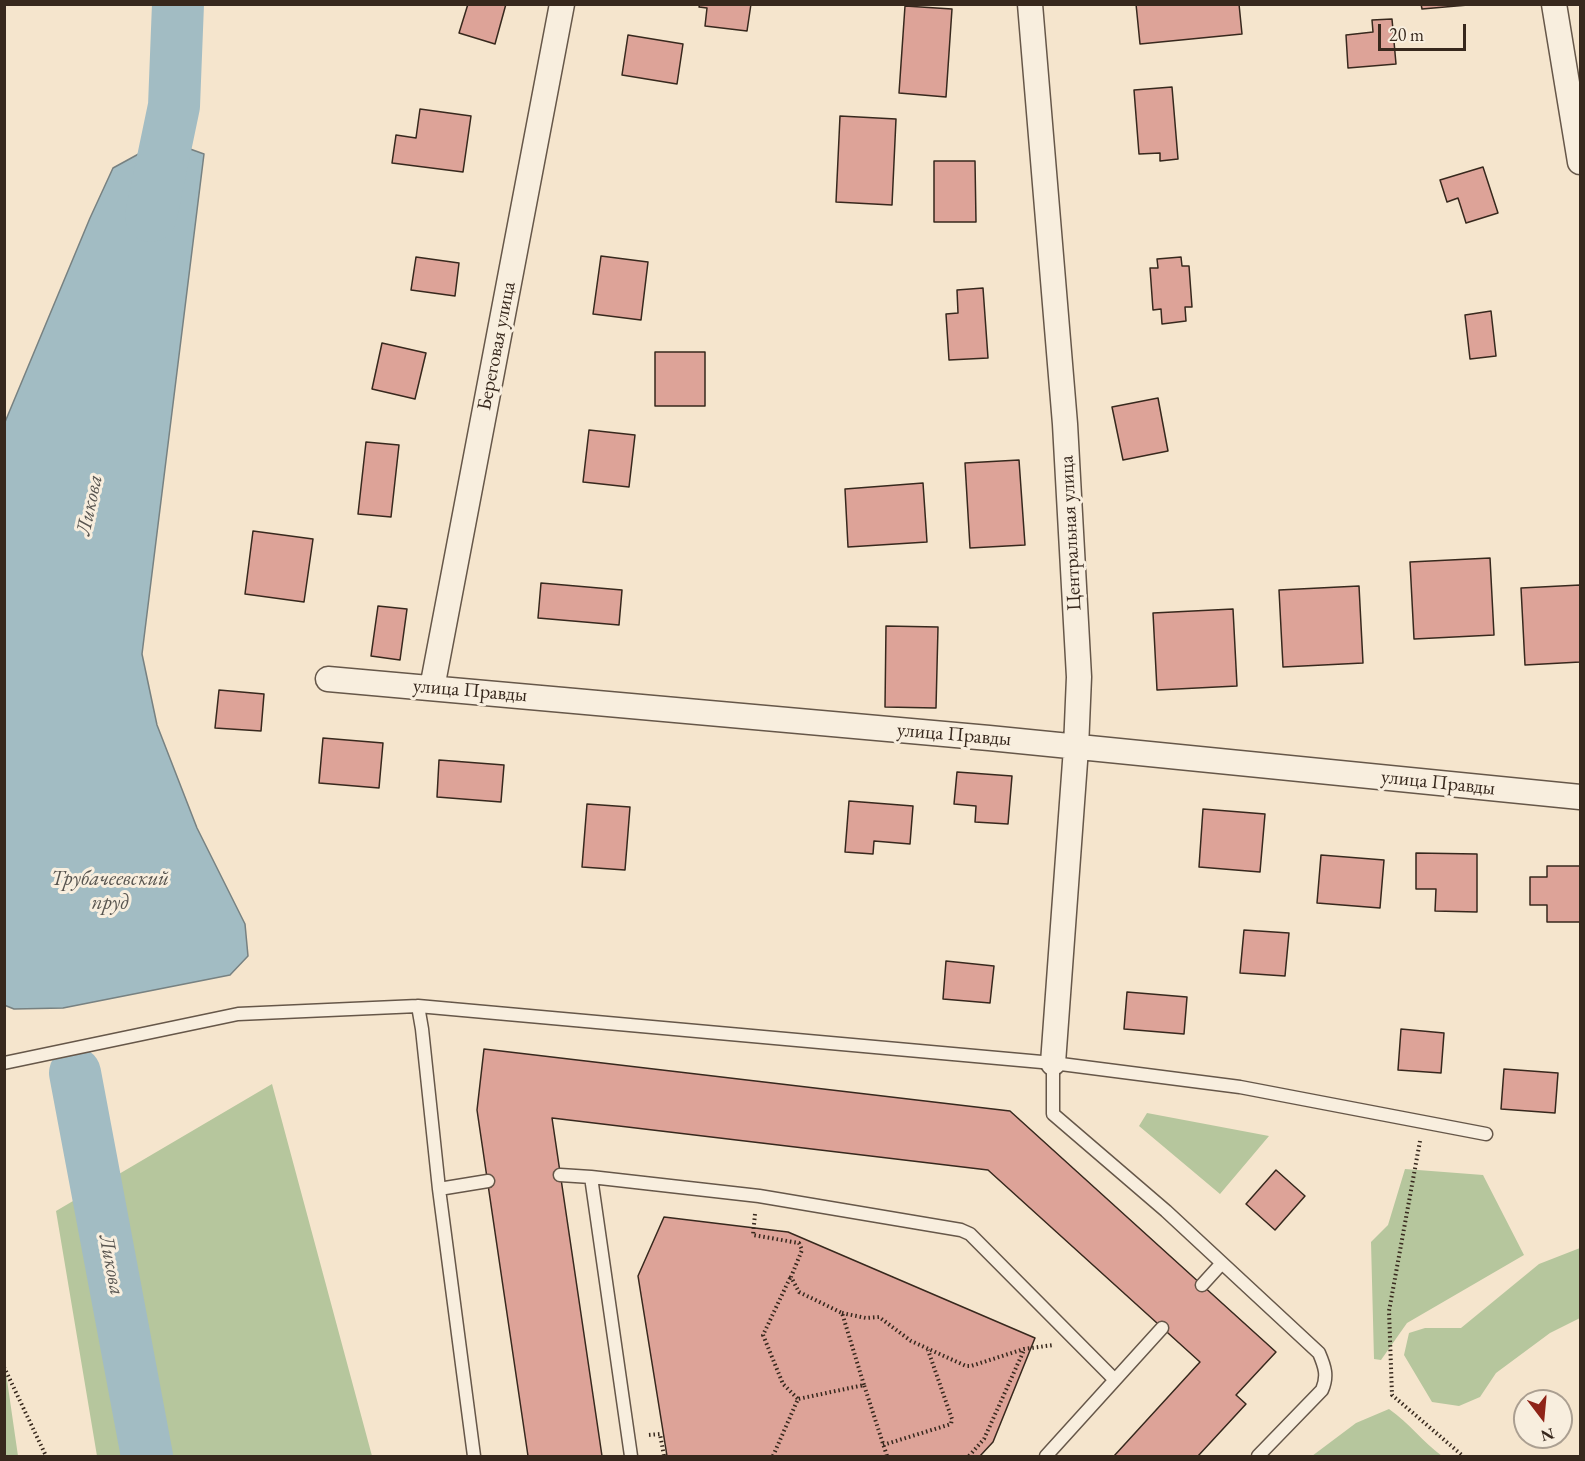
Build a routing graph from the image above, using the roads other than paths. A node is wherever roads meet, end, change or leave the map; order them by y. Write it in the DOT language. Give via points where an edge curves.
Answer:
graph roads {
  1 [pos="562,4"];
  2 [pos="1030,4"];
  3 [pos="1554,4"];
  4 [pos="1581,162"];
  5 [pos="328,679"];
  6 [pos="432,688"];
  7 [pos="1076,748"];
  8 [pos="1581,797"];
  9 [pos="418,1006"];
  10 [pos="4,1063"];
  11 [pos="1053,1063"];
  12 [pos="1486,1134"];
  13 [pos="560,1175"];
  14 [pos="591,1178"];
  15 [pos="488,1181"];
  16 [pos="439,1189"];
  17 [pos="1222,1263"];
  18 [pos="1202,1285"];
  19 [pos="1162,1328"];
  20 [pos="1115,1380"];
  21 [pos="474,1456"];
  22 [pos="631,1456"];
  23 [pos="1046,1456"];
  24 [pos="1258,1456"];
  1 -- 6 [label="street, Береговая улица"];
  2 -- 7 [label="street, Центральная улица" via="1065,424 1079,677"];
  3 -- 4 [label="street"];
  5 -- 6 [label="street, улица Правды"];
  6 -- 7 [label="street, улица Правды"];
  7 -- 8 [label="street, улица Правды"];
  7 -- 11 [label="street, Центральная улица"];
  9 -- 10 [label="lane" via="238,1014"];
  9 -- 11 [label="lane"];
  9 -- 16 [label="lane"];
  11 -- 12 [label="lane" via="1240,1087"];
  11 -- 17 [label="lane" via="1053,1114"];
  13 -- 14 [label="lane"];
  14 -- 20 [label="lane" via="759,1196 962,1230"];
  14 -- 22 [label="lane"];
  15 -- 16 [label="lane"];
  16 -- 21 [label="lane"];
  17 -- 18 [label="lane"];
  17 -- 24 [label="lane" via="1319,1353 1325,1368 1322,1390"];
  19 -- 20 [label="lane"];
  20 -- 23 [label="lane"];
}
